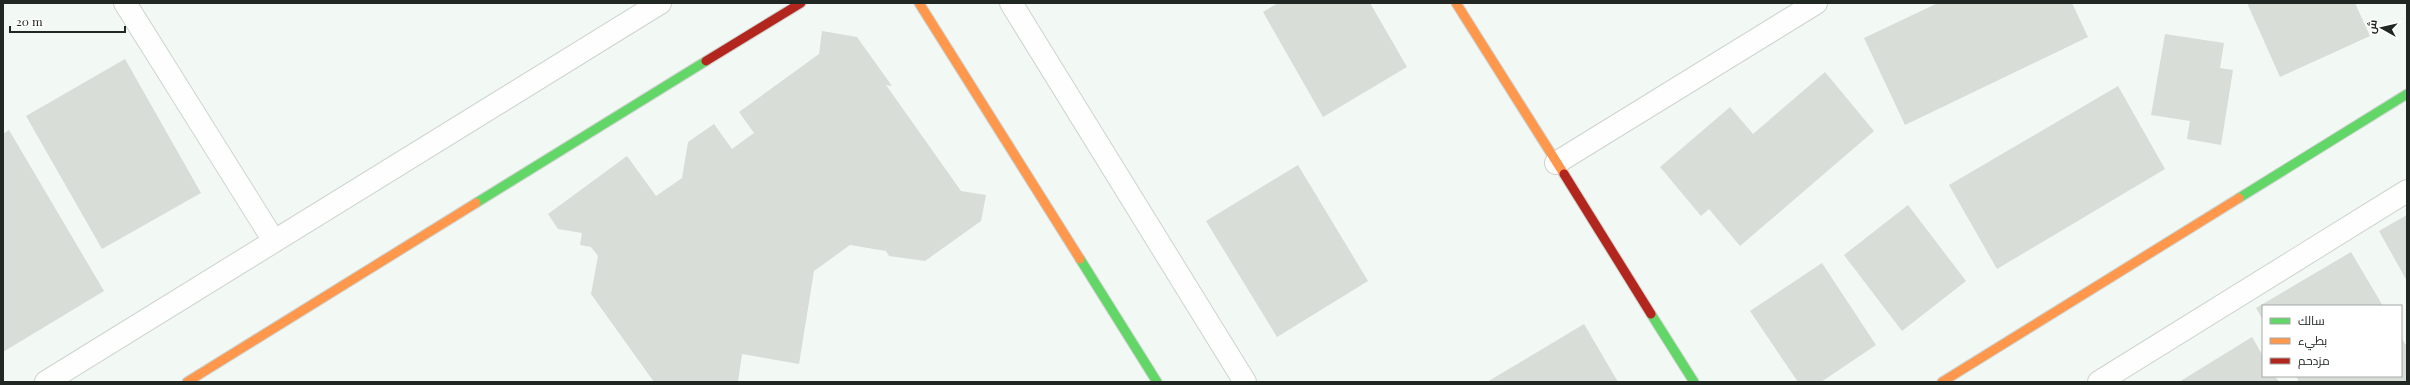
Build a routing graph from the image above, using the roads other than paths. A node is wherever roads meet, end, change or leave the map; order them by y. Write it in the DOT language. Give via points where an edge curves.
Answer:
graph roads {
  1 [pos="125,3"];
  2 [pos="660,3"];
  3 [pos="801,3"];
  4 [pos="919,3"];
  5 [pos="1011,3"];
  6 [pos="1456,3"];
  7 [pos="1816,3"];
  8 [pos="2407,94"];
  9 [pos="1556,163"];
  10 [pos="2407,191"];
  11 [pos="274,241"];
  12 [pos="46,382"];
  13 [pos="187,382"];
  14 [pos="1156,382"];
  15 [pos="1245,382"];
  16 [pos="1694,382"];
  17 [pos="1942,382"];
  18 [pos="2099,382"];
  1 -- 11 [label="street"];
  2 -- 11 [label="street"];
  3 -- 13 [label="street"];
  4 -- 14 [label="street"];
  5 -- 15 [label="street"];
  6 -- 9 [label="street"];
  7 -- 9 [label="street"];
  8 -- 17 [label="street"];
  9 -- 16 [label="street"];
  10 -- 18 [label="street"];
  11 -- 12 [label="street"];
}
